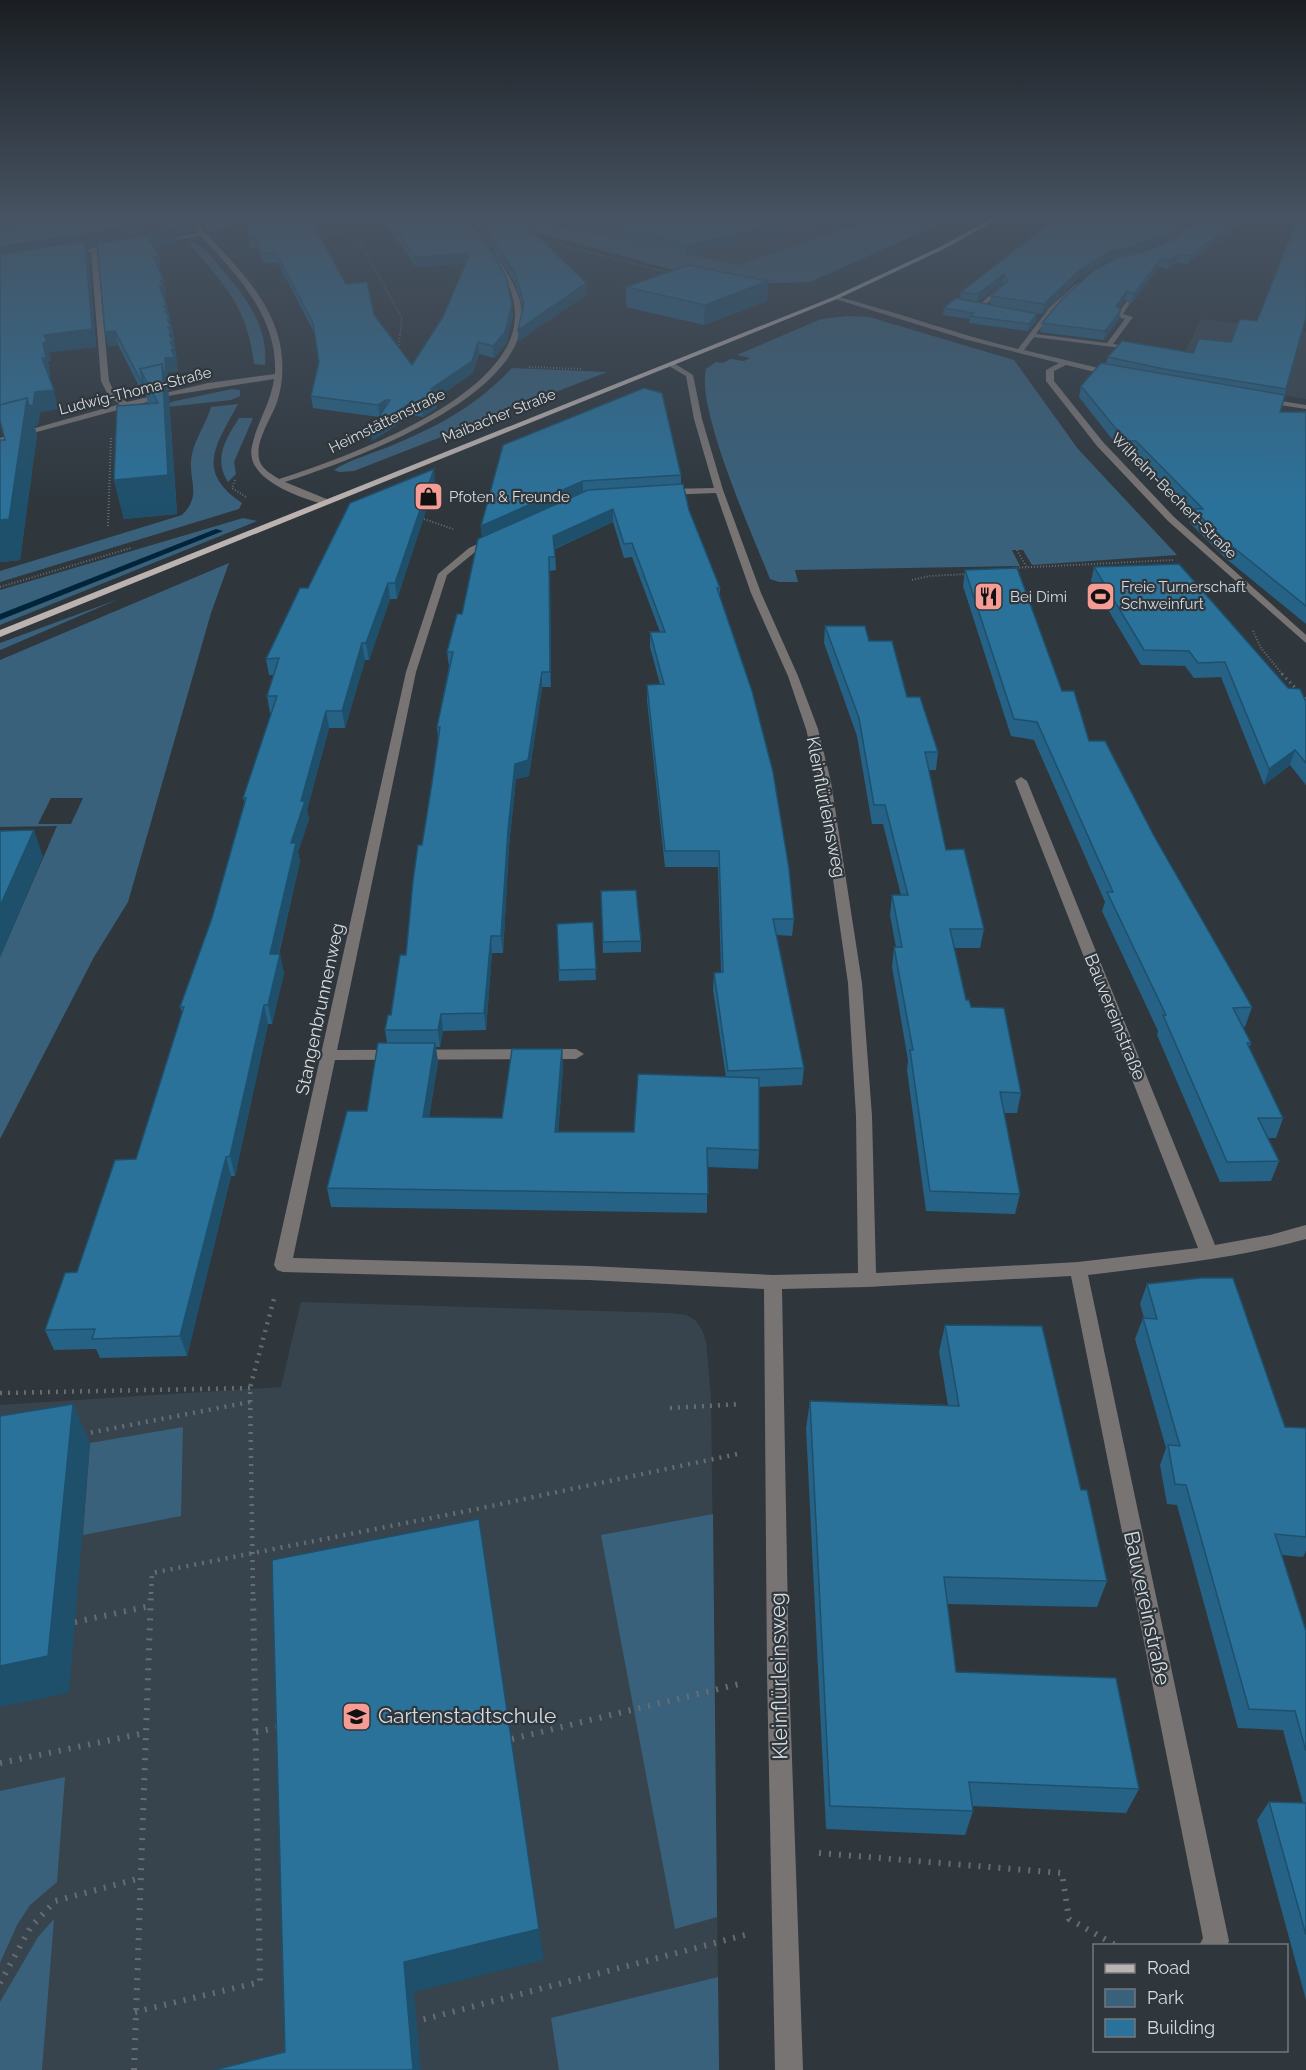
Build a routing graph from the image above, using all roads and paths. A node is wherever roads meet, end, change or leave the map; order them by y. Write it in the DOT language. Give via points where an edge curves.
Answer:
graph roads {
  1 [pos="99,312"];
  2 [pos="264,312"];
  3 [pos="398,312"];
  4 [pos="518,312"];
  5 [pos="801,312"];
  6 [pos="887,312"];
  7 [pos="1049,312"];
  8 [pos="1122,312"];
  9 [pos="1033,316"];
  10 [pos="1044,318"];
  11 [pos="1032,335"];
  12 [pos="1109,345"];
  13 [pos="398,350"];
  14 [pos="1147,351"];
  15 [pos="1018,352"];
  16 [pos="1064,363"];
  17 [pos="672,364"];
  18 [pos="500,366"];
  19 [pos="586,369"];
  20 [pos="279,376"];
  21 [pos="1124,376"];
  22 [pos="1252,398"];
  23 [pos="126,405"];
  24 [pos="1306,406"];
  25 [pos="110,410"];
  26 [pos="0,440"];
  27 [pos="278,482"];
  28 [pos="719,490"];
  29 [pos="649,493"];
  30 [pos="326,502"];
  31 [pos="414,516"];
  32 [pos="108,526"];
  33 [pos="447,527"];
  34 [pos="509,532"];
  35 [pos="1017,550"];
  36 [pos="1180,560"];
  37 [pos="1008,568"];
  38 [pos="1027,568"];
  39 [pos="974,574"];
  40 [pos="912,580"];
  41 [pos="1269,608"];
  42 [pos="0,634"];
  43 [pos="1306,640"];
  44 [pos="1306,699"];
  45 [pos="1021,781"];
  46 [pos="576,1054"];
  47 [pos="330,1055"];
  48 [pos="1306,1232"];
  49 [pos="1209,1253"];
  50 [pos="283,1265"];
  51 [pos="1078,1269"];
  52 [pos="867,1280"];
  53 [pos="773,1282"];
  54 [pos="250,1388"];
  55 [pos="0,1393"];
  56 [pos="250,1402"];
  57 [pos="773,1402"];
  58 [pos="670,1408"];
  59 [pos="79,1434"];
  60 [pos="774,1446"];
  61 [pos="253,1552"];
  62 [pos="150,1606"];
  63 [pos="75,1622"];
  64 [pos="778,1674"];
  65 [pos="288,1725"];
  66 [pos="256,1732"];
  67 [pos="145,1733"];
  68 [pos="512,1739"];
  69 [pos="0,1762"];
  70 [pos="782,1851"];
  71 [pos="141,1878"];
  72 [pos="784,1925"];
  73 [pos="1113,1944"];
  74 [pos="1214,1944"];
  75 [pos="0,1983"];
  76 [pos="135,2012"];
  77 [pos="410,2023"];
  78 [pos="134,2070"];
  79 [pos="789,2070"];
  1 -- 23 [label="street" via="105,381 112,395"];
  2 -- 20 [label="street" via="277,345"];
  3 -- 13 [label="path" via="402,318"];
  4 -- 18 [label="street, Heimstättenstraße" via="512,347"];
  5 -- 17 [label="main road, Maibacher Straße"];
  6 -- 15 [label="street"];
  7 -- 10 [label="street"];
  8 -- 12 [label="street" via="1119,316 1130,317"];
  9 -- 10 [label="street"];
  10 -- 11 [label="street"];
  11 -- 12 [label="street"];
  11 -- 15 [label="street"];
  12 -- 14 [label="street"];
  15 -- 16 [label="street"];
  16 -- 21 [label="street"];
  16 -- 41 [label="street, Wilhelm-Bechert-Straße" via="1050,370 1050,381 1100,444 1171,519"];
  17 -- 28 [label="street, Kleinflürleinsweg" via="689,375"];
  17 -- 30 [label="main road, Maibacher Straße"];
  18 -- 19 [label="path"];
  18 -- 27 [label="street, Heimstättenstraße" via="474,390 417,425 369,448"];
  20 -- 23 [label="street, Ludwig-Thoma-Straße" via="232,381"];
  20 -- 27 [label="street" via="255,457 263,471"];
  22 -- 24 [label="street"];
  23 -- 25 [label="street, Ludwig-Thoma-Straße"];
  25 -- 26 [label="street, Ludwig-Thoma-Straße"];
  25 -- 32 [label="path"];
  27 -- 30 [label="street"];
  28 -- 29 [label="street"];
  28 -- 52 [label="street, Kleinflürleinsweg" via="756,593 793,676 825,782 855,983 864,1116"];
  30 -- 42 [label="main road, Maibacher Straße"];
  31 -- 33 [label="path"];
  34 -- 47 [label="street, Stangenbrunnenweg" via="472,550 444,574 411,672"];
  35 -- 38 [label="path"];
  36 -- 38 [label="path"];
  37 -- 38 [label="path"];
  39 -- 40 [label="path"];
  41 -- 43 [label="street, Wilhelm-Bechert-Straße"];
  41 -- 44 [label="path" via="1256,617 1252,627 1255,639"];
  45 -- 49 [label="street, Bauvereinstraße"];
  46 -- 47 [label="street"];
  47 -- 50 [label="street, Stangenbrunnenweg"];
  48 -- 49 [label="street"];
  49 -- 51 [label="street"];
  50 -- 53 [label="street" via="557,1271"];
  50 -- 54 [label="path"];
  51 -- 52 [label="street"];
  51 -- 74 [label="street, Bauvereinstraße"];
  52 -- 53 [label="street"];
  53 -- 57 [label="street, Kleinflürleinsweg"];
  54 -- 55 [label="path"];
  54 -- 56 [label="path"];
  56 -- 59 [label="path"];
  56 -- 61 [label="path"];
  57 -- 58 [label="path"];
  57 -- 60 [label="street, Kleinflürleinsweg"];
  60 -- 61 [label="path"];
  60 -- 64 [label="street, Kleinflürleinsweg"];
  61 -- 62 [label="path" via="152,1573"];
  61 -- 66 [label="path"];
  62 -- 63 [label="path"];
  62 -- 67 [label="path"];
  64 -- 68 [label="path"];
  64 -- 70 [label="street, Kleinflürleinsweg"];
  65 -- 66 [label="path"];
  66 -- 76 [label="path" via="260,1982"];
  67 -- 69 [label="path"];
  67 -- 71 [label="path"];
  70 -- 72 [label="street, Kleinflürleinsweg"];
  70 -- 73 [label="path" via="1062,1873 1069,1919"];
  71 -- 75 [label="path" via="55,1901 44,1908"];
  71 -- 76 [label="path"];
  72 -- 77 [label="path"];
  72 -- 79 [label="street, Kleinflürleinsweg"];
  76 -- 78 [label="path"];
}
